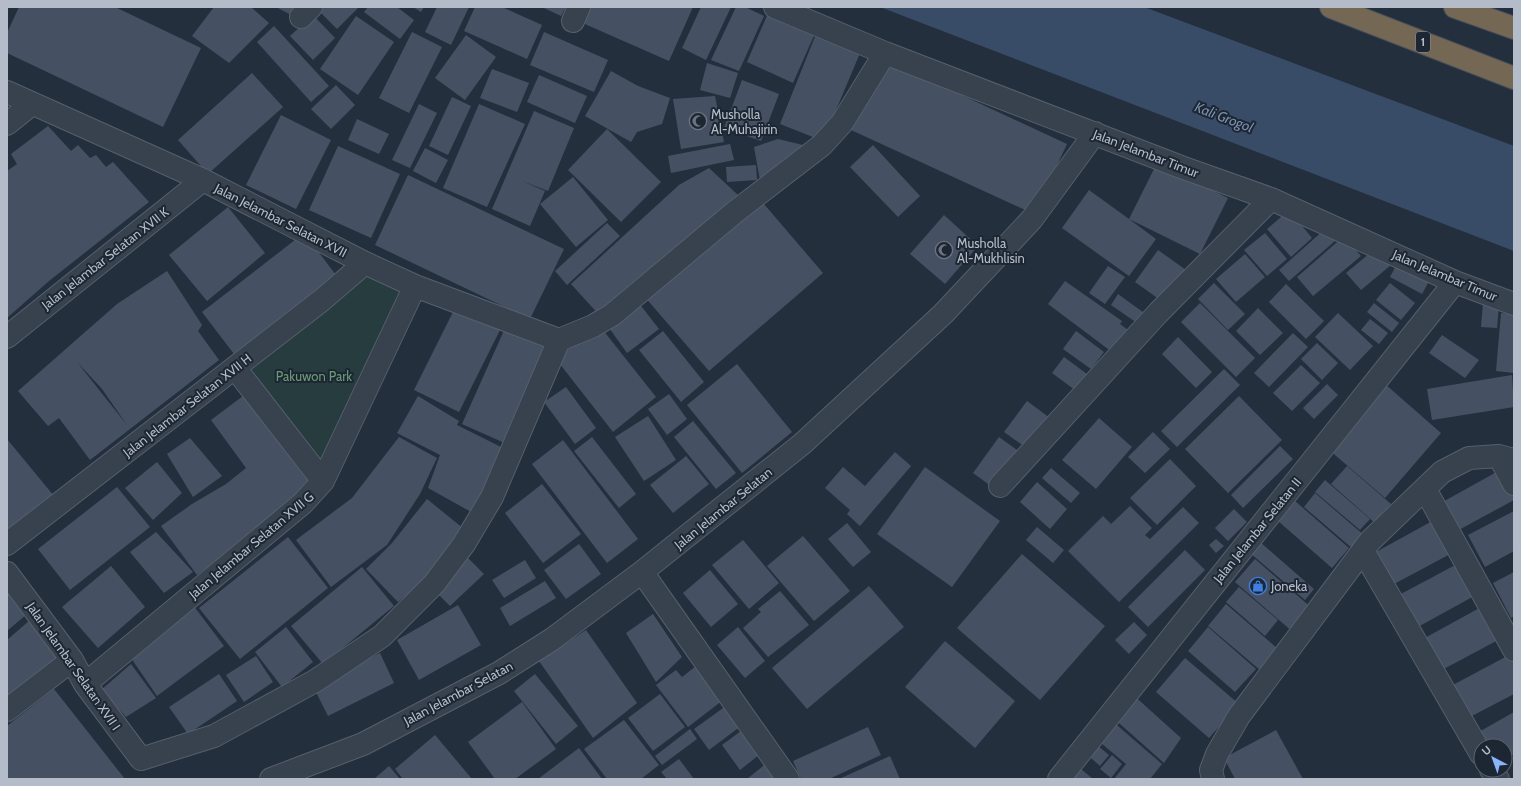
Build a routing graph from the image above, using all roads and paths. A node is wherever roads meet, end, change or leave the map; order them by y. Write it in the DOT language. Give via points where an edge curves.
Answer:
graph roads {
  1 [pos="774,7"];
  2 [pos="1331,7"];
  3 [pos="1455,7"];
  4 [pos="1514,28"];
  5 [pos="885,53"];
  6 [pos="1514,78"];
  7 [pos="7,92"];
  8 [pos="32,104"];
  9 [pos="7,124"];
  10 [pos="1095,133"];
  11 [pos="203,180"];
  12 [pos="1270,198"];
  13 [pos="365,263"];
  14 [pos="1455,282"];
  15 [pos="415,286"];
  16 [pos="1514,304"];
  17 [pos="7,337"];
  18 [pos="559,340"];
  19 [pos="235,368"];
  20 [pos="1507,458"];
  21 [pos="323,481"];
  22 [pos="1514,484"];
  23 [pos="1000,486"];
  24 [pos="1425,489"];
  25 [pos="7,544"];
  26 [pos="1362,551"];
  27 [pos="642,572"];
  28 [pos="7,573"];
  29 [pos="1514,650"];
  30 [pos="72,660"];
  31 [pos="85,684"];
  32 [pos="7,710"];
  33 [pos="1473,740"];
  34 [pos="271,779"];
  35 [pos="788,779"];
  36 [pos="1059,779"];
  37 [pos="1213,779"];
  1 -- 5 [label="street, Jalan Jelambar Timur"];
  2 -- 6 [label="highway, 1"];
  3 -- 4 [label="highway"];
  5 -- 10 [label="street, Jalan Jelambar Timur"];
  5 -- 18 [label="street" via="842,123 822,145 735,212 612,314 593,326"];
  7 -- 8 [label="street, Jalan Jelambar Selatan XVII"];
  8 -- 9 [label="street"];
  8 -- 11 [label="street, Jalan Jelambar Selatan XVII"];
  10 -- 12 [label="street, Jalan Jelambar Timur"];
  10 -- 27 [label="street, Jalan Jelambar Selatan" via="1032,219 943,314 802,444"];
  11 -- 13 [label="street, Jalan Jelambar Selatan XVII"];
  11 -- 17 [label="street, Jalan Jelambar Selatan XVII K"];
  12 -- 14 [label="street, Jalan Jelambar Timur"];
  12 -- 23 [label="street" via="1158,313"];
  13 -- 15 [label="street, Jalan Jelambar Selatan XVII"];
  13 -- 19 [label="street, Jalan Jelambar Selatan XVII H"];
  14 -- 16 [label="street, Jalan Jelambar Timur"];
  14 -- 36 [label="street, Jalan Jelambar Selatan II"];
  15 -- 18 [label="street, Jalan Jelambar Selatan XVII"];
  15 -- 21 [label="street, Jalan Jelambar Selatan XVII G"];
  18 -- 31 [label="street, Jalan Jelambar Selatan XVII I" via="488,503 464,544 434,584 382,636 315,681 214,736 141,759"];
  19 -- 21 [label="street"];
  19 -- 25 [label="street, Jalan Jelambar Selatan XVII H"];
  20 -- 22 [label="street"];
  20 -- 24 [label="street" via="1469,458 1442,472"];
  21 -- 31 [label="street, Jalan Jelambar Selatan XVII G" via="303,503"];
  24 -- 26 [label="street"];
  24 -- 29 [label="street"];
  26 -- 33 [label="street"];
  26 -- 37 [label="street" via="1239,716 1217,754 1211,770"];
  27 -- 34 [label="street, Jalan Jelambar Selatan" via="551,640 499,673 363,744"];
  27 -- 35 [label="street"];
  28 -- 30 [label="street, Jalan Jelambar Selatan XVII I"];
  30 -- 31 [label="street, Jalan Jelambar Selatan XVII I"];
  30 -- 32 [label="street"];
}
